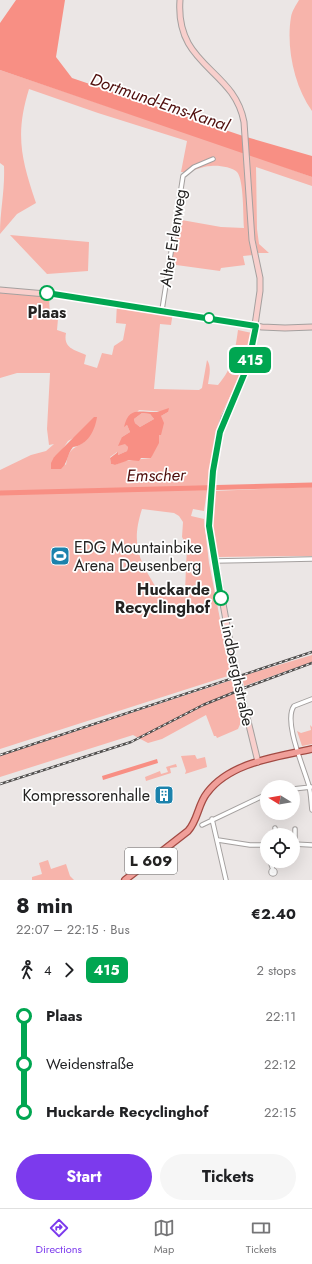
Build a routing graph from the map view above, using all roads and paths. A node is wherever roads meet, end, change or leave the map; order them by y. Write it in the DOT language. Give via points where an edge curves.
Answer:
graph roads {
  1 [pos="180,0"];
  2 [pos="213,158"];
  3 [pos="0,290"];
  4 [pos="162,310"];
  5 [pos="256,326"];
  6 [pos="312,327"];
  7 [pos="312,559"];
  8 [pos="214,561"];
  9 [pos="312,699"];
  10 [pos="312,749"];
  11 [pos="298,752"];
  12 [pos="258,762"];
  13 [pos="311,787"];
  14 [pos="300,788"];
  15 [pos="260,797"];
  16 [pos="312,810"];
  17 [pos="212,819"];
  18 [pos="202,825"];
  19 [pos="218,840"];
  20 [pos="260,844"];
  21 [pos="300,844"];
  22 [pos="312,845"];
  23 [pos="125,880"];
  24 [pos="226,880"];
  1 -- 5 [label="street, Lindberghstraße" via="181,21 187,41 198,59 234,95 241,109 245,129 252,240 260,281"];
  2 -- 4 [label="street, Alter Erlenweg" via="194,167 183,176"];
  3 -- 4 [label="street" via="64,295"];
  4 -- 5 [label="street"];
  5 -- 6 [label="street"];
  5 -- 8 [label="street, Lindberghstraße" via="248,365 220,432 210,499 209,536"];
  7 -- 8 [label="street"];
  8 -- 12 [label="street, Lindberghstraße" via="234,664"];
  9 -- 11 [label="street" via="297,704 290,712"];
  10 -- 11 [label="main road, L 609"];
  11 -- 12 [label="main road, L 609"];
  11 -- 13 [label="street"];
  12 -- 23 [label="main road, L 609" via="234,771 208,791 188,831"];
  13 -- 14 [label="street"];
  13 -- 16 [label="street"];
  15 -- 17 [label="street"];
  17 -- 18 [label="street"];
  17 -- 19 [label="street"];
  19 -- 20 [label="street"];
  19 -- 24 [label="street"];
  21 -- 22 [label="street"];
}
